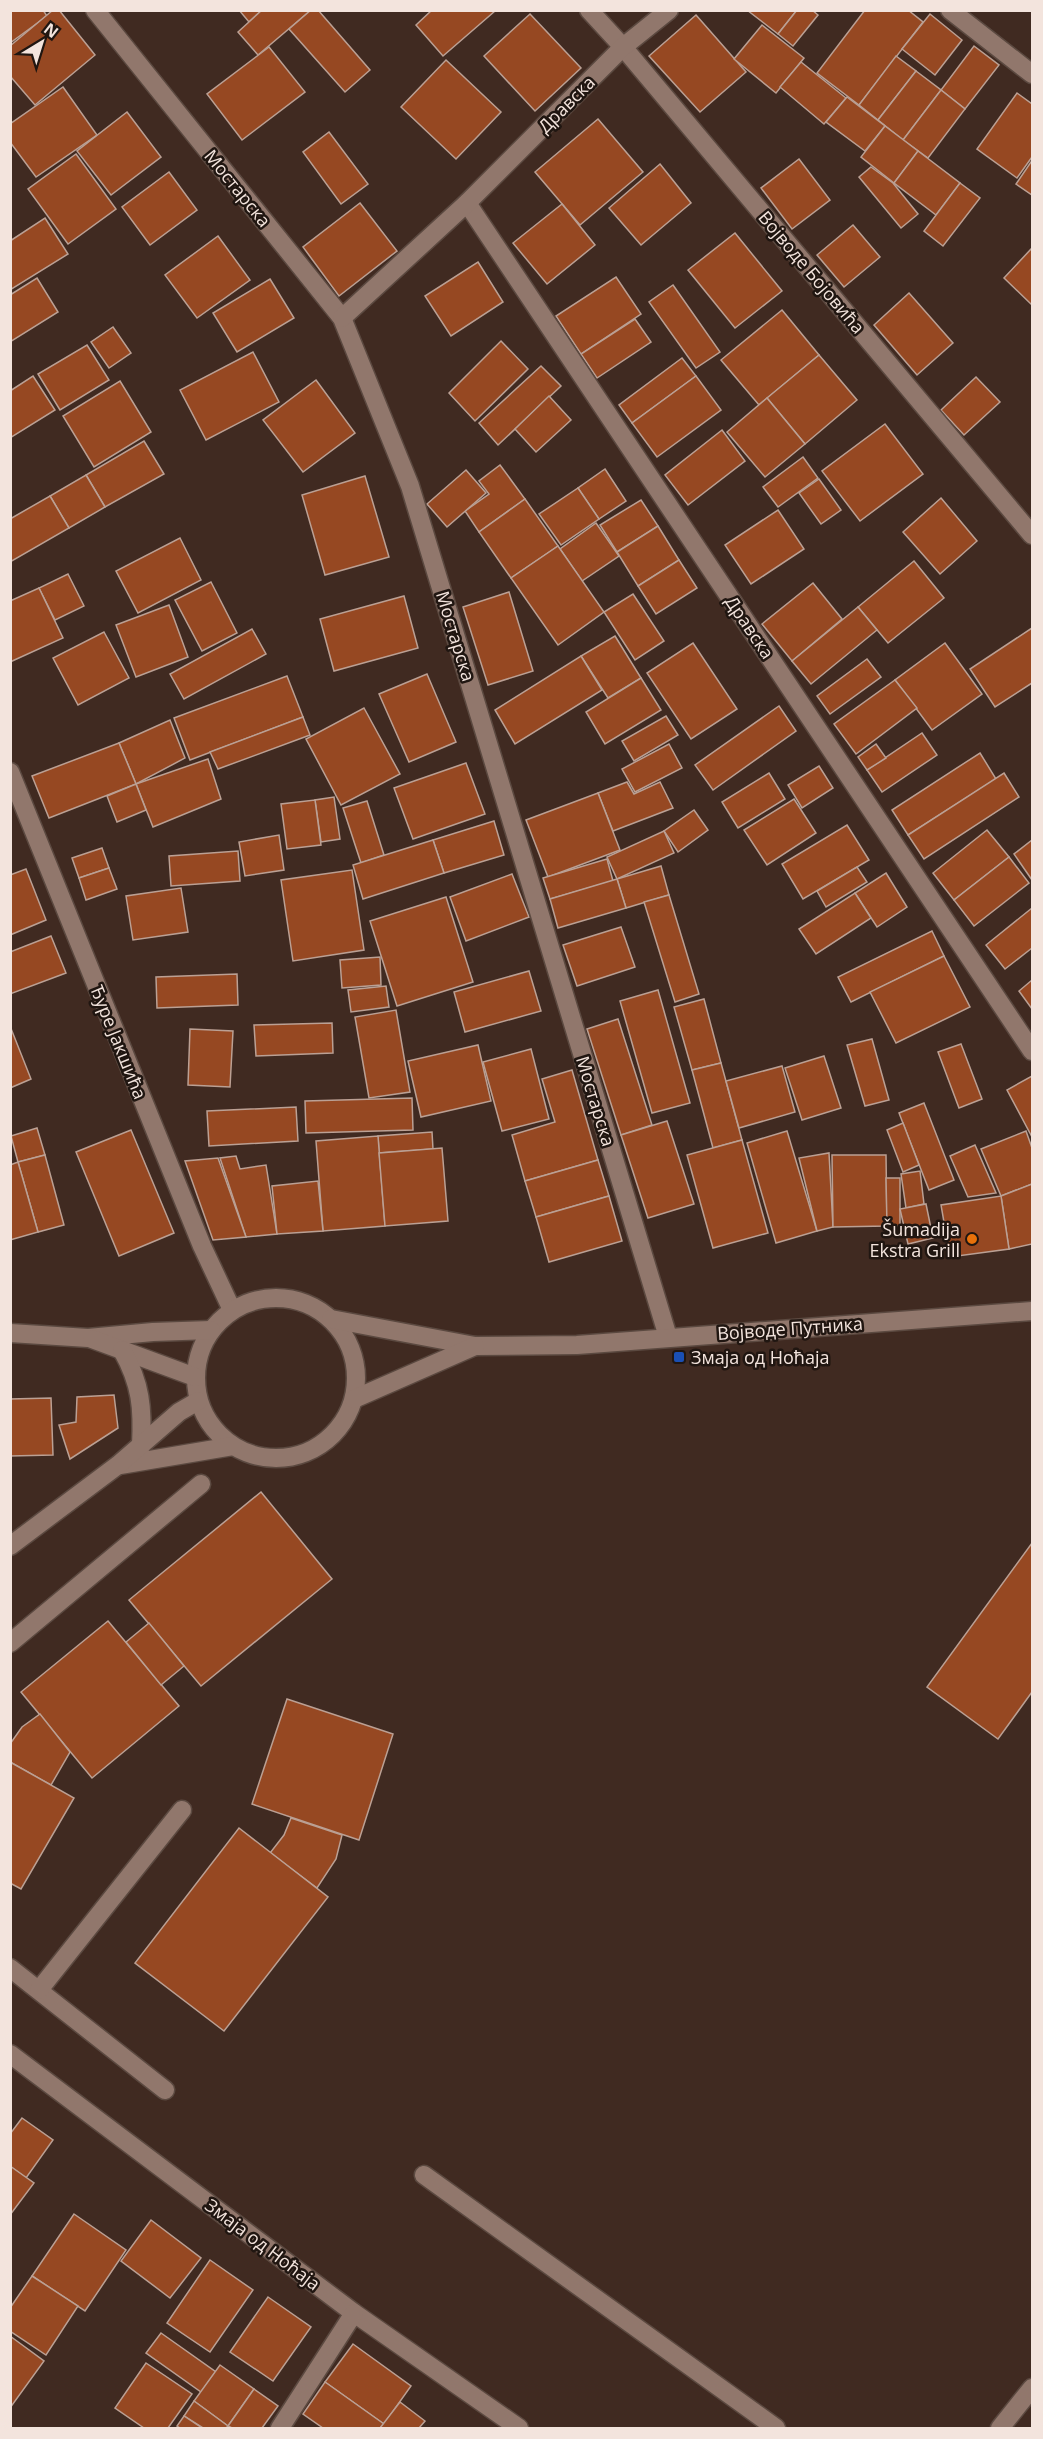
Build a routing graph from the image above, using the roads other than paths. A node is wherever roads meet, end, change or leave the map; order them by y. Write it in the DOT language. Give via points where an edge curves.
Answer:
graph roads {
  1 [pos="95,10"];
  2 [pos="589,10"];
  3 [pos="669,10"];
  4 [pos="950,10"];
  5 [pos="623,47"];
  6 [pos="1032,74"];
  7 [pos="467,203"];
  8 [pos="342,318"];
  9 [pos="1032,535"];
  10 [pos="10,772"];
  11 [pos="1032,1051"];
  12 [pos="232,1310"];
  13 [pos="1032,1311"];
  14 [pos="331,1319"];
  15 [pos="211,1330"];
  16 [pos="10,1333"];
  17 [pos="668,1337"];
  18 [pos="88,1338"];
  19 [pos="475,1346"];
  20 [pos="122,1350"];
  21 [pos="195,1377"];
  22 [pos="354,1399"];
  23 [pos="198,1401"];
  24 [pos="141,1446"];
  25 [pos="233,1446"];
  26 [pos="118,1466"];
  27 [pos="201,1484"];
  28 [pos="10,1546"];
  29 [pos="10,1643"];
  30 [pos="182,1810"];
  31 [pos="10,1968"];
  32 [pos="39,1990"];
  33 [pos="10,2054"];
  34 [pos="165,2090"];
  35 [pos="424,2175"];
  36 [pos="354,2313"];
  37 [pos="1032,2388"];
  38 [pos="280,2428"];
  39 [pos="519,2428"];
  40 [pos="776,2428"];
  41 [pos="1000,2428"];
  1 -- 8 [label="street, Мостарска"];
  2 -- 5 [label="street, Војводе Бојовића"];
  3 -- 5 [label="street, Дравска"];
  4 -- 6 [label="street"];
  5 -- 7 [label="street, Дравска"];
  5 -- 9 [label="street, Војводе Бојовића"];
  7 -- 8 [label="street, Дравска"];
  7 -- 11 [label="street, Дравска"];
  8 -- 17 [label="street, Мостарска" via="410,486"];
  10 -- 12 [label="street, Ђуре Јакшића" via="202,1246"];
  12 -- 14 [label="street, Војводе Путника" via="256,1299 283,1298 309,1305"];
  12 -- 15 [label="street, Војводе Путника"];
  13 -- 17 [label="street, Војводе Путника"];
  14 -- 19 [label="street, Војводе Путника"];
  14 -- 22 [label="street, Војводе Путника" via="348,1342 356,1370"];
  15 -- 18 [label="street"];
  15 -- 21 [label="street, Војводе Путника" via="202,1344"];
  16 -- 18 [label="street"];
  17 -- 19 [label="street, Војводе Путника" via="578,1345"];
  18 -- 20 [label="street"];
  19 -- 22 [label="street, Војводе Путника"];
  20 -- 21 [label="street"];
  20 -- 24 [label="street" via="135,1373 141,1396"];
  21 -- 23 [label="street, Војводе Путника"];
  22 -- 25 [label="street, Војводе Путника" via="344,1422 327,1441 306,1453 282,1459 256,1456"];
  23 -- 24 [label="street" via="179,1412"];
  23 -- 25 [label="street, Војводе Путника" via="208,1422"];
  24 -- 26 [label="street"];
  25 -- 26 [label="street"];
  26 -- 28 [label="street"];
  27 -- 29 [label="street"];
  30 -- 32 [label="street"];
  31 -- 32 [label="street"];
  32 -- 34 [label="street"];
  33 -- 36 [label="street, Змаја од Ноћаја"];
  35 -- 40 [label="street"];
  36 -- 38 [label="street"];
  36 -- 39 [label="street, Змаја од Ноћаја"];
  37 -- 41 [label="street"];
}
